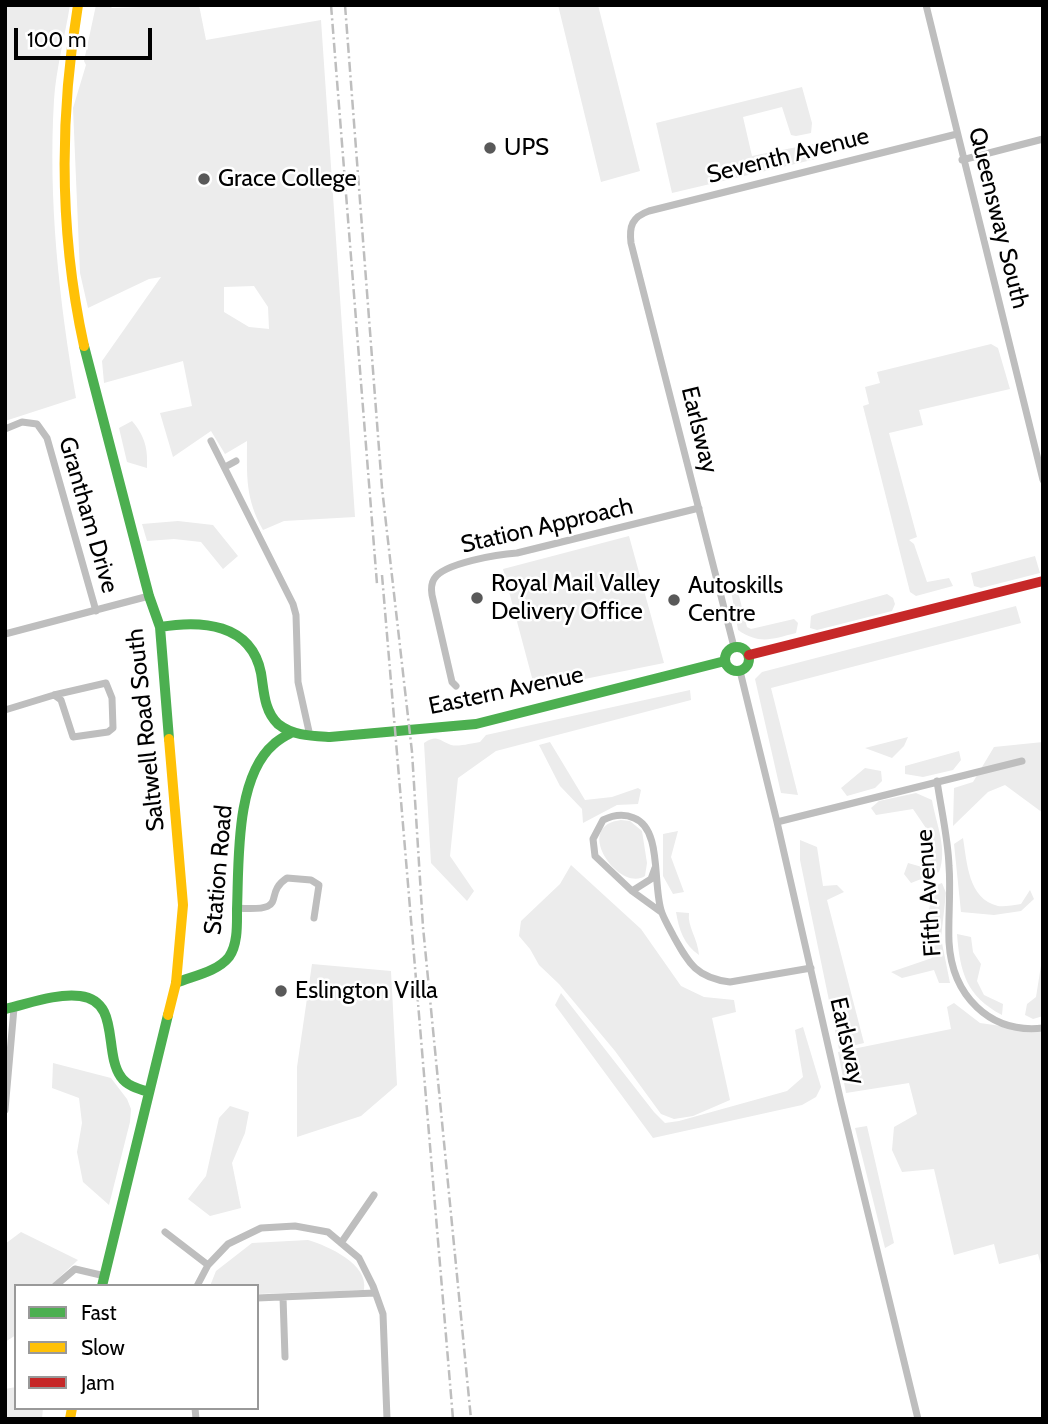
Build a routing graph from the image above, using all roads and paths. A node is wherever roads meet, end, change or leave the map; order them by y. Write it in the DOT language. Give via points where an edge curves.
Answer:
graph roads {
  1 [pos="78,5"];
  2 [pos="926,5"];
  3 [pos="957,134"];
  4 [pos="1043,139"];
  5 [pos="962,160"];
  6 [pos="632,222"];
  7 [pos="5,429"];
  8 [pos="211,441"];
  9 [pos="236,460"];
  10 [pos="225,467"];
  11 [pos="1043,481"];
  12 [pos="699,508"];
  13 [pos="1043,581"];
  14 [pos="149,596"];
  15 [pos="96,611"];
  16 [pos="160,626"];
  17 [pos="5,634"];
  18 [pos="734,647"];
  19 [pos="749,655"];
  20 [pos="725,661"];
  21 [pos="740,671"];
  22 [pos="456,686"];
  23 [pos="54,695"];
  24 [pos="5,710"];
  25 [pos="292,732"];
  26 [pos="310,736"];
  27 [pos="1022,761"];
  28 [pos="936,781"];
  29 [pos="778,822"];
  30 [pos="656,868"];
  31 [pos="632,891"];
  32 [pos="237,908"];
  33 [pos="661,912"];
  34 [pos="314,918"];
  35 [pos="811,968"];
  36 [pos="176,983"];
  37 [pos="10,1008"];
  38 [pos="1043,1028"];
  39 [pos="149,1092"];
  40 [pos="5,1110"];
  41 [pos="374,1195"];
  42 [pos="165,1232"];
  43 [pos="341,1243"];
  44 [pos="208,1265"];
  45 [pos="103,1281"];
  46 [pos="57,1284"];
  47 [pos="198,1284"];
  48 [pos="375,1293"];
  49 [pos="283,1297"];
  50 [pos="259,1298"];
  51 [pos="285,1357"];
  52 [pos="387,1419"];
  53 [pos="918,1419"];
  1 -- 14 [label="street, Saltwell Road South" via="64,139 65,226 72,285 94,390"];
  2 -- 3 [label="street, Queensway South"];
  3 -- 5 [label="street, Queensway South"];
  3 -- 6 [label="street, Seventh Avenue" via="649,211"];
  4 -- 5 [label="street"];
  5 -- 11 [label="street, Queensway South"];
  6 -- 12 [label="street, Earlsway" via="632,243"];
  7 -- 15 [label="street, Grantham Drive" via="30,422 43,430"];
  8 -- 10 [label="street"];
  9 -- 10 [label="street"];
  10 -- 26 [label="street" via="293,604 299,690"];
  12 -- 18 [label="street, Earlsway"];
  12 -- 22 [label="street, Station Approach" via="517,553 490,555 439,574 432,595"];
  13 -- 19 [label="street"];
  14 -- 15 [label="street"];
  14 -- 16 [label="street, Saltwell Road South"];
  15 -- 17 [label="street"];
  16 -- 25 [label="street" via="208,622 241,639 256,657 265,704"];
  16 -- 36 [label="street, Saltwell Road South" via="183,905"];
  18 -- 19 [label="street"];
  18 -- 20 [label="street"];
  19 -- 21 [label="street" via="747,666"];
  20 -- 21 [label="street" via="729,668"];
  20 -- 26 [label="street, Eastern Avenue" via="487,721"];
  21 -- 29 [label="street, Earlsway"];
  23 -- 23 [label="street" via="61,699 73,737 113,729 112,698 106,683"];
  23 -- 24 [label="street"];
  25 -- 26 [label="street, Eastern Avenue"];
  25 -- 32 [label="street, Station Road" via="269,745 243,805"];
  27 -- 28 [label="street"];
  28 -- 29 [label="street"];
  28 -- 38 [label="street, Fifth Avenue" via="949,863 949,945 964,993 980,1012 1001,1024 1025,1030"];
  29 -- 35 [label="street, Earlsway"];
  30 -- 31 [label="street" via="651,879"];
  30 -- 31 [label="street" via="645,824 619,815 603,820 593,839 595,856"];
  30 -- 33 [label="street"];
  31 -- 33 [label="street"];
  32 -- 34 [label="street" via="266,908 286,878 311,880 319,885"];
  32 -- 36 [label="street, Station Road" via="234,947 221,964"];
  33 -- 35 [label="street" via="688,962 709,977 730,982"];
  35 -- 53 [label="street, Earlsway"];
  36 -- 39 [label="street, Saltwell Road South"];
  37 -- 39 [label="street" via="80,996 99,1003 106,1012 120,1077"];
  37 -- 40 [label="street"];
  39 -- 45 [label="street, Saltwell Road South"];
  41 -- 43 [label="street"];
  42 -- 44 [label="street"];
  43 -- 44 [label="street" via="328,1232 295,1226 261,1228 228,1244"];
  43 -- 48 [label="street" via="359,1258"];
  44 -- 47 [label="street"];
  45 -- 46 [label="street" via="75,1269"];
  48 -- 49 [label="street"];
  48 -- 52 [label="street" via="383,1314"];
  49 -- 50 [label="street"];
  49 -- 51 [label="street"];
}
